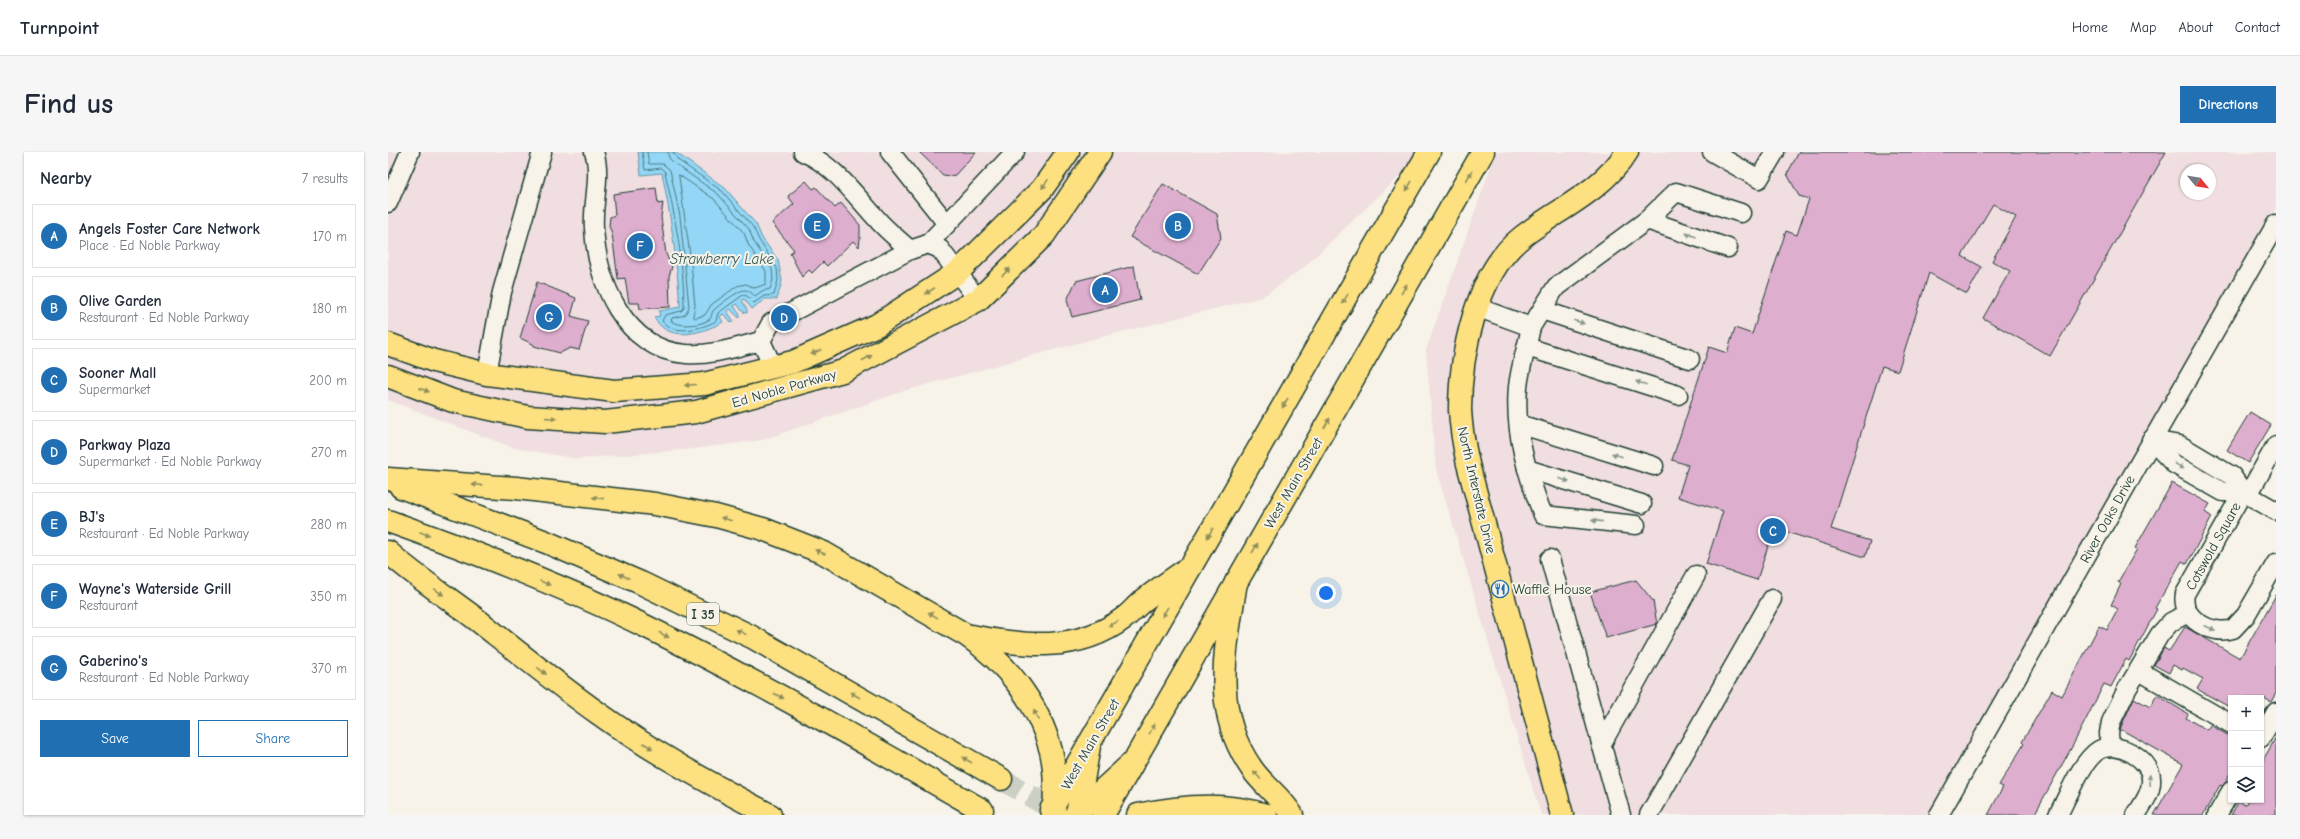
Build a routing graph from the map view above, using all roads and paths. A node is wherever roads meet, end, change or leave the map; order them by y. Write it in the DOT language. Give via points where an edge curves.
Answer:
graph roads {
  1 [pos="410,152"];
  2 [pos="542,152"];
  3 [pos="594,152"];
  4 [pos="803,152"];
  5 [pos="890,152"];
  6 [pos="1015,152"];
  7 [pos="1068,152"];
  8 [pos="1100,152"];
  9 [pos="1429,152"];
  10 [pos="1483,152"];
  11 [pos="1627,152"];
  12 [pos="1712,152"];
  13 [pos="1775,152"];
  14 [pos="388,203"];
  15 [pos="1741,213"];
  16 [pos="1647,220"];
  17 [pos="947,224"];
  18 [pos="2276,224"];
  19 [pos="928,244"];
  20 [pos="1728,248"];
  21 [pos="910,250"];
  22 [pos="958,272"];
  23 [pos="978,300"];
  24 [pos="1476,307"];
  25 [pos="1542,310"];
  26 [pos="1531,328"];
  27 [pos="761,340"];
  28 [pos="388,344"];
  29 [pos="1527,347"];
  30 [pos="1690,359"];
  31 [pos="773,367"];
  32 [pos="487,374"];
  33 [pos="388,376"];
  34 [pos="1678,395"];
  35 [pos="1519,424"];
  36 [pos="2151,440"];
  37 [pos="2276,445"];
  38 [pos="1654,466"];
  39 [pos="1527,469"];
  40 [pos="388,479"];
  41 [pos="388,483"];
  42 [pos="2246,493"];
  43 [pos="1642,504"];
  44 [pos="2276,511"];
  45 [pos="388,521"];
  46 [pos="1636,525"];
  47 [pos="388,552"];
  48 [pos="1550,559"];
  49 [pos="2276,563"];
  50 [pos="1191,566"];
  51 [pos="1696,574"];
  52 [pos="1236,582"];
  53 [pos="1772,599"];
  54 [pos="2188,613"];
  55 [pos="966,635"];
  56 [pos="2139,671"];
  57 [pos="2276,712"];
  58 [pos="2228,722"];
  59 [pos="2264,733"];
  60 [pos="1601,745"];
  61 [pos="1088,746"];
  62 [pos="2110,747"];
  63 [pos="1132,763"];
  64 [pos="1001,779"];
  65 [pos="2228,796"];
  66 [pos="982,810"];
  67 [pos="1053,812"];
  68 [pos="1226,812"];
  69 [pos="770,815"];
  70 [pos="1076,815"];
  71 [pos="1103,815"];
  72 [pos="1138,815"];
  73 [pos="1266,815"];
  74 [pos="1292,815"];
  75 [pos="1562,815"];
  76 [pos="1621,815"];
  77 [pos="1649,815"];
  78 [pos="1939,815"];
  79 [pos="2058,815"];
  80 [pos="2136,815"];
  81 [pos="2217,815"];
  1 -- 14 [label="street"];
  2 -- 32 [label="street" via="502,292"];
  3 -- 27 [label="street" via="594,229 597,254 613,303 637,334 655,345 686,354 703,354"];
  4 -- 21 [label="street" via="831,168 878,220"];
  5 -- 17 [label="street"];
  6 -- 17 [label="street"];
  7 -- 22 [label="main road, Ed Noble Parkway, one-way" via="1042,189"];
  23 -- 8 [label="main road, Ed Noble Parkway, one-way" via="1044,235"];
  9 -- 50 [label="main road, West Main Street, one-way"];
  52 -- 10 [label="main road, West Main Street, one-way"];
  11 -- 24 [label="main road, North Interstate Drive" via="1613,172 1598,186 1520,238 1497,267"];
  12 -- 13 [label="street" via="1759,179"];
  15 -- 16 [label="street" via="1676,192"];
  20 -- 16 [label="street, one-way"];
  16 -- 25 [label="street" via="1556,287"];
  17 -- 19 [label="street"];
  18 -- 36 [label="street, River Oaks Drive"];
  19 -- 21 [label="street"];
  19 -- 22 [label="street" via="940,249"];
  21 -- 27 [label="street" via="772,323"];
  22 -- 23 [label="street"];
  22 -- 31 [label="main road, Ed Noble Parkway, one-way" via="877,325 793,362"];
  33 -- 23 [label="main road, Ed Noble Parkway, one-way" via="453,401 528,417 605,422 696,412 844,371"];
  24 -- 26 [label="street"];
  24 -- 75 [label="main road, North Interstate Drive" via="1463,359 1460,411 1462,437 1473,488"];
  25 -- 26 [label="street"];
  25 -- 30 [label="street, one-way"];
  26 -- 29 [label="street"];
  27 -- 31 [label="street"];
  28 -- 32 [label="main road, Ed Noble Parkway" via="434,362"];
  34 -- 29 [label="street, one-way"];
  29 -- 35 [label="street" via="1518,387"];
  31 -- 32 [label="main road, Ed Noble Parkway, one-way" via="704,384 614,391"];
  38 -- 35 [label="street, one-way"];
  35 -- 39 [label="street"];
  36 -- 42 [label="street" via="2174,464 2223,492"];
  36 -- 78 [label="street, River Oaks Drive"];
  37 -- 42 [label="street, Cotswold Square"];
  39 -- 43 [label="street, one-way"];
  46 -- 39 [label="street, one-way" via="1543,515"];
  55 -- 40 [label="main road, one-way" via="824,553 763,529 723,518 656,504 516,488"];
  64 -- 41 [label="main road, I 35, one-way" via="752,637 641,583 546,542"];
  42 -- 44 [label="street"];
  42 -- 54 [label="street, Cotswold Square" via="2185,594 2184,603"];
  45 -- 66 [label="main road, I 35, one-way" via="544,582 645,626 830,723"];
  47 -- 69 [label="main road, one-way" via="598,713 657,752"];
  48 -- 60 [label="street"];
  54 -- 49 [label="street, one-way" via="2198,622 2217,631 2233,629 2246,615"];
  50 -- 55 [label="main road, one-way" via="1144,600 1123,619 1098,633 1077,640 1033,646"];
  50 -- 61 [label="main road, West Main Street, one-way"];
  51 -- 60 [label="street"];
  63 -- 52 [label="main road, West Main Street, one-way"];
  74 -- 52 [label="main road, one-way" via="1284,802 1252,770 1236,741 1227,711 1223,692 1224,670"];
  53 -- 77 [label="street"];
  54 -- 56 [label="street" via="2171,622 2160,634"];
  67 -- 55 [label="main road, one-way" via="1055,780 1050,751 1028,698 1001,664 985,648"];
  56 -- 58 [label="street"];
  56 -- 62 [label="street" via="2111,722"];
  57 -- 59 [label="street"];
  60 -- 76 [label="street"];
  61 -- 67 [label="main road, West Main Street"];
  61 -- 70 [label="main road"];
  62 -- 79 [label="street" via="2099,750 2087,762"];
  80 -- 62 [label="street, one-way" via="2150,788 2149,771 2136,756"];
  63 -- 70 [label="main road"];
  63 -- 71 [label="main road, West Main Street"];
  65 -- 81 [label="street"];
  68 -- 72 [label="main road" via="1183,808"];
  68 -- 73 [label="main road"];
}
